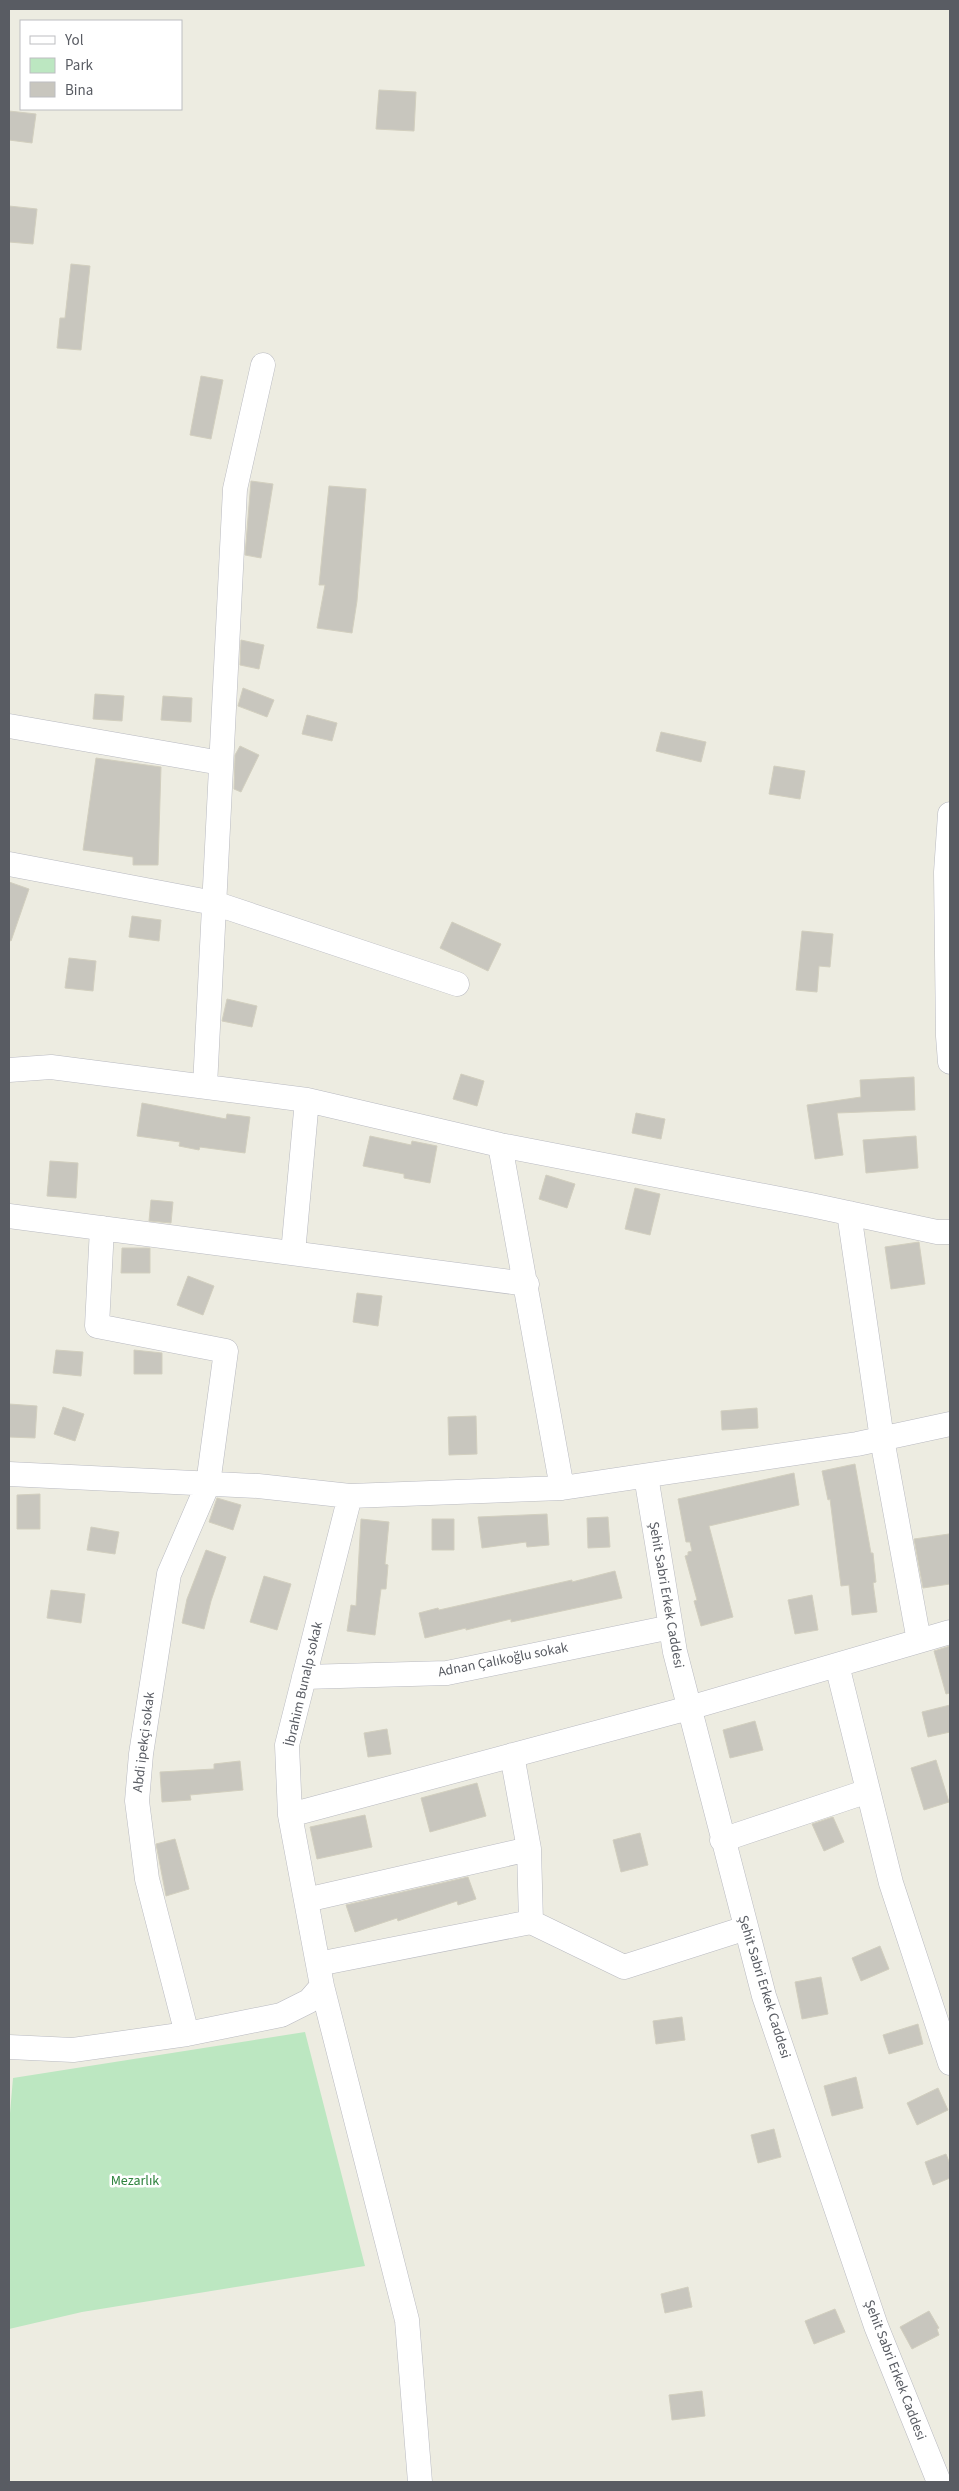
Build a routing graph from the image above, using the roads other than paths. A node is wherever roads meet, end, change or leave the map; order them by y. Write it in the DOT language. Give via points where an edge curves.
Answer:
graph roads {
  1 [pos="263,365"];
  2 [pos="9,726"];
  3 [pos="221,762"];
  4 [pos="950,814"];
  5 [pos="9,864"];
  6 [pos="214,903"];
  7 [pos="457,984"];
  8 [pos="949,1017"];
  9 [pos="950,1062"];
  10 [pos="9,1070"];
  11 [pos="205,1086"];
  12 [pos="307,1100"];
  13 [pos="500,1145"];
  14 [pos="849,1213"];
  15 [pos="9,1216"];
  16 [pos="102,1228"];
  17 [pos="950,1232"];
  18 [pos="293,1253"];
  19 [pos="527,1284"];
  20 [pos="950,1424"];
  21 [pos="882,1439"];
  22 [pos="9,1474"];
  23 [pos="646,1476"];
  24 [pos="208,1484"];
  25 [pos="562,1488"];
  26 [pos="350,1496"];
  27 [pos="671,1627"];
  28 [pos="950,1632"];
  29 [pos="920,1641"];
  30 [pos="837,1665"];
  31 [pos="304,1678"];
  32 [pos="689,1708"];
  33 [pos="512,1755"];
  34 [pos="868,1791"];
  35 [pos="290,1814"];
  36 [pos="722,1840"];
  37 [pos="529,1849"];
  38 [pos="306,1900"];
  39 [pos="531,1922"];
  40 [pos="746,1928"];
  41 [pos="320,1975"];
  42 [pos="187,2034"];
  43 [pos="9,2046"];
  44 [pos="950,2064"];
  45 [pos="420,2482"];
  46 [pos="939,2482"];
  1 -- 3 [label="street" via="235,489"];
  2 -- 3 [label="street"];
  3 -- 6 [label="street"];
  4 -- 8 [label="street" via="946,872"];
  5 -- 6 [label="street"];
  6 -- 7 [label="street"];
  6 -- 11 [label="street"];
  8 -- 9 [label="street"];
  10 -- 11 [label="street" via="51,1067"];
  11 -- 12 [label="street"];
  12 -- 13 [label="street"];
  12 -- 18 [label="street"];
  13 -- 14 [label="street"];
  13 -- 19 [label="street"];
  14 -- 17 [label="street"];
  14 -- 21 [label="street"];
  15 -- 16 [label="street"];
  16 -- 18 [label="street"];
  16 -- 24 [label="street, Abdi ipekçi sokak" via="97,1326 226,1351"];
  18 -- 19 [label="street"];
  19 -- 25 [label="street"];
  20 -- 21 [label="street"];
  21 -- 23 [label="street"];
  21 -- 29 [label="street"];
  22 -- 24 [label="street"];
  23 -- 25 [label="street"];
  23 -- 27 [label="street, Şehit Sabri Erkek Caddesi"];
  24 -- 26 [label="street"];
  24 -- 42 [label="street, Abdi ipekçi sokak" via="169,1574 136,1800 148,1879"];
  25 -- 26 [label="street"];
  26 -- 31 [label="street, İbrahim Bunalp sokak"];
  27 -- 31 [label="street, Adnan Çalıkoğlu sokak" via="447,1673"];
  27 -- 32 [label="street, Şehit Sabri Erkek Caddesi"];
  28 -- 29 [label="street"];
  29 -- 30 [label="street"];
  30 -- 32 [label="street"];
  30 -- 34 [label="street"];
  31 -- 35 [label="street, İbrahim Bunalp sokak" via="287,1745"];
  32 -- 33 [label="street"];
  32 -- 36 [label="street, Şehit Sabri Erkek Caddesi"];
  33 -- 35 [label="street"];
  33 -- 37 [label="street"];
  34 -- 36 [label="street"];
  34 -- 44 [label="street" via="891,1883"];
  35 -- 38 [label="street, İbrahim Bunalp sokak"];
  36 -- 40 [label="street, Şehit Sabri Erkek Caddesi"];
  37 -- 38 [label="street"];
  37 -- 39 [label="street"];
  38 -- 41 [label="street, İbrahim Bunalp sokak"];
  39 -- 40 [label="street" via="624,1967"];
  39 -- 41 [label="street"];
  40 -- 46 [label="street, Şehit Sabri Erkek Caddesi" via="764,1996 876,2326"];
  41 -- 42 [label="street" via="309,2001 281,2015"];
  41 -- 45 [label="street, İbrahim Bunalp sokak" via="407,2320"];
  42 -- 43 [label="street" via="73,2050"];
}
